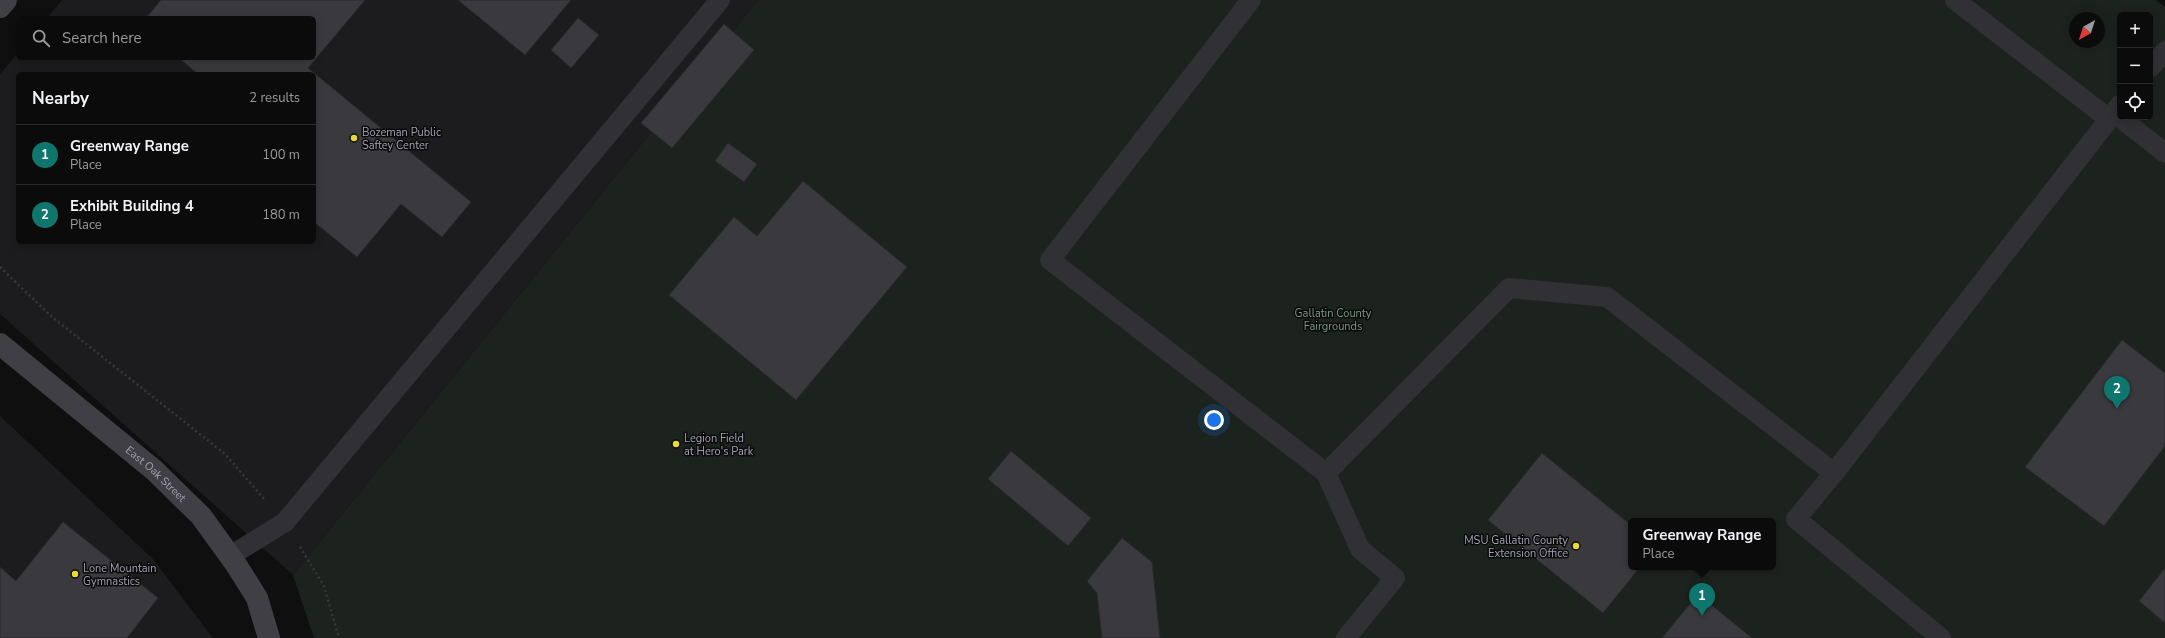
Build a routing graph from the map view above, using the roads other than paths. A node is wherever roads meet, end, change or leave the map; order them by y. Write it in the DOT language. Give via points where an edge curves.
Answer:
graph roads {
  1 [pos="6,0"];
  2 [pos="720,0"];
  3 [pos="1251,0"];
  4 [pos="1955,0"];
  5 [pos="0,8"];
  6 [pos="2165,51"];
  7 [pos="2153,65"];
  8 [pos="2114,112"];
  9 [pos="2165,153"];
  10 [pos="0,344"];
  11 [pos="1326,473"];
  12 [pos="1834,473"];
  13 [pos="230,556"];
  14 [pos="269,638"];
  15 [pos="1346,638"];
  16 [pos="1941,638"];
  1 -- 5 [label="street"];
  2 -- 13 [label="lane" via="285,522"];
  3 -- 11 [label="lane" via="1050,260"];
  4 -- 8 [label="lane"];
  6 -- 7 [label="lane"];
  8 -- 9 [label="lane"];
  8 -- 12 [label="lane"];
  10 -- 13 [label="street, East Oak Street" via="154,470 201,516"];
  11 -- 12 [label="lane" via="1509,288 1607,297"];
  11 -- 15 [label="lane" via="1360,549 1396,578"];
  12 -- 16 [label="lane" via="1796,519"];
  13 -- 14 [label="street, East Oak Street" via="256,598"];
}
